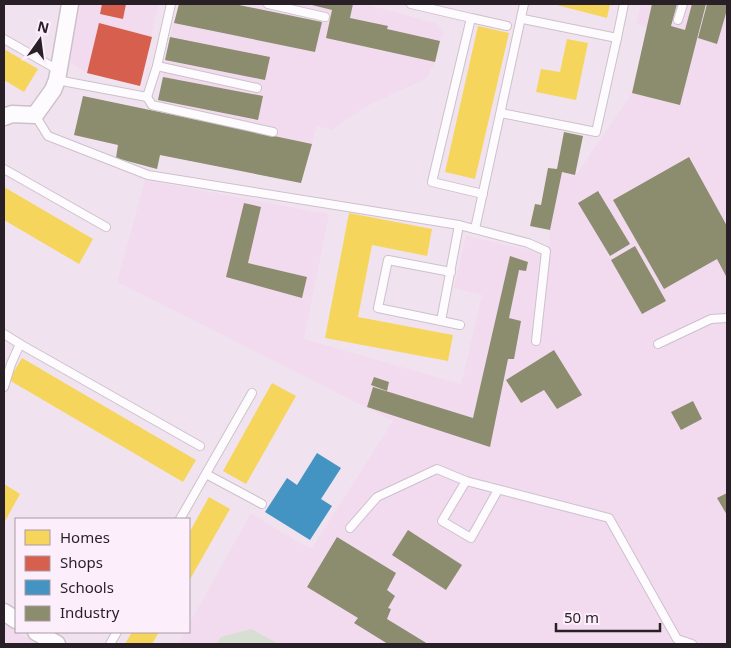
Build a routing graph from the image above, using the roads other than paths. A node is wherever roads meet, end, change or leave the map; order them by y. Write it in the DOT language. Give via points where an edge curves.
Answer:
graph roads {
  1 [pos="70,4"];
  2 [pos="171,4"];
  3 [pos="268,4"];
  4 [pos="411,4"];
  5 [pos="524,4"];
  6 [pos="624,4"];
  7 [pos="683,4"];
  8 [pos="325,16"];
  9 [pos="471,18"];
  10 [pos="523,20"];
  11 [pos="678,20"];
  12 [pos="507,26"];
  13 [pos="616,38"];
  14 [pos="4,39"];
  15 [pos="157,66"];
  16 [pos="58,75"];
  17 [pos="258,88"];
  18 [pos="147,96"];
  19 [pos="501,113"];
  20 [pos="35,115"];
  21 [pos="4,117"];
  22 [pos="273,132"];
  23 [pos="4,169"];
  24 [pos="483,194"];
  25 [pos="459,225"];
  26 [pos="106,227"];
  27 [pos="476,229"];
  28 [pos="451,272"];
  29 [pos="727,318"];
  30 [pos="441,320"];
  31 [pos="460,325"];
  32 [pos="4,334"];
  33 [pos="536,341"];
  34 [pos="20,344"];
  35 [pos="658,344"];
  36 [pos="4,387"];
  37 [pos="252,393"];
  38 [pos="200,446"];
  39 [pos="206,474"];
  40 [pos="466,481"];
  41 [pos="498,490"];
  42 [pos="262,504"];
  43 [pos="181,518"];
  44 [pos="350,528"];
  45 [pos="38,633"];
  46 [pos="116,633"];
  47 [pos="57,644"];
  48 [pos="110,644"];
  49 [pos="692,644"];
  1 -- 16 [label="street"];
  2 -- 15 [label="lane"];
  3 -- 8 [label="lane"];
  4 -- 9 [label="lane"];
  5 -- 19 [label="lane"];
  6 -- 13 [label="lane"];
  7 -- 11 [label="lane"];
  9 -- 12 [label="lane"];
  9 -- 24 [label="lane" via="432,182"];
  10 -- 13 [label="lane"];
  13 -- 19 [label="lane" via="596,132"];
  14 -- 16 [label="lane"];
  15 -- 17 [label="lane"];
  15 -- 18 [label="lane"];
  16 -- 18 [label="lane"];
  16 -- 20 [label="street" via="53,90"];
  18 -- 22 [label="lane" via="152,105"];
  19 -- 24 [label="lane"];
  20 -- 21 [label="street"];
  20 -- 25 [label="lane" via="48,136 148,175"];
  23 -- 26 [label="lane"];
  24 -- 27 [label="lane"];
  25 -- 27 [label="lane"];
  25 -- 28 [label="lane"];
  27 -- 33 [label="lane" via="546,251"];
  28 -- 30 [label="lane"];
  28 -- 30 [label="lane" via="388,260 378,308"];
  29 -- 35 [label="lane" via="711,319"];
  30 -- 31 [label="lane"];
  32 -- 34 [label="lane"];
  34 -- 36 [label="lane"];
  34 -- 38 [label="lane"];
  37 -- 39 [label="lane"];
  39 -- 42 [label="lane"];
  39 -- 43 [label="lane"];
  40 -- 41 [label="lane"];
  40 -- 41 [label="lane" via="442,521 471,538"];
  40 -- 44 [label="lane" via="437,469 377,497"];
  41 -- 49 [label="lane" via="609,518 677,639"];
  45 -- 47 [label="street"];
  46 -- 48 [label="lane"];
}
